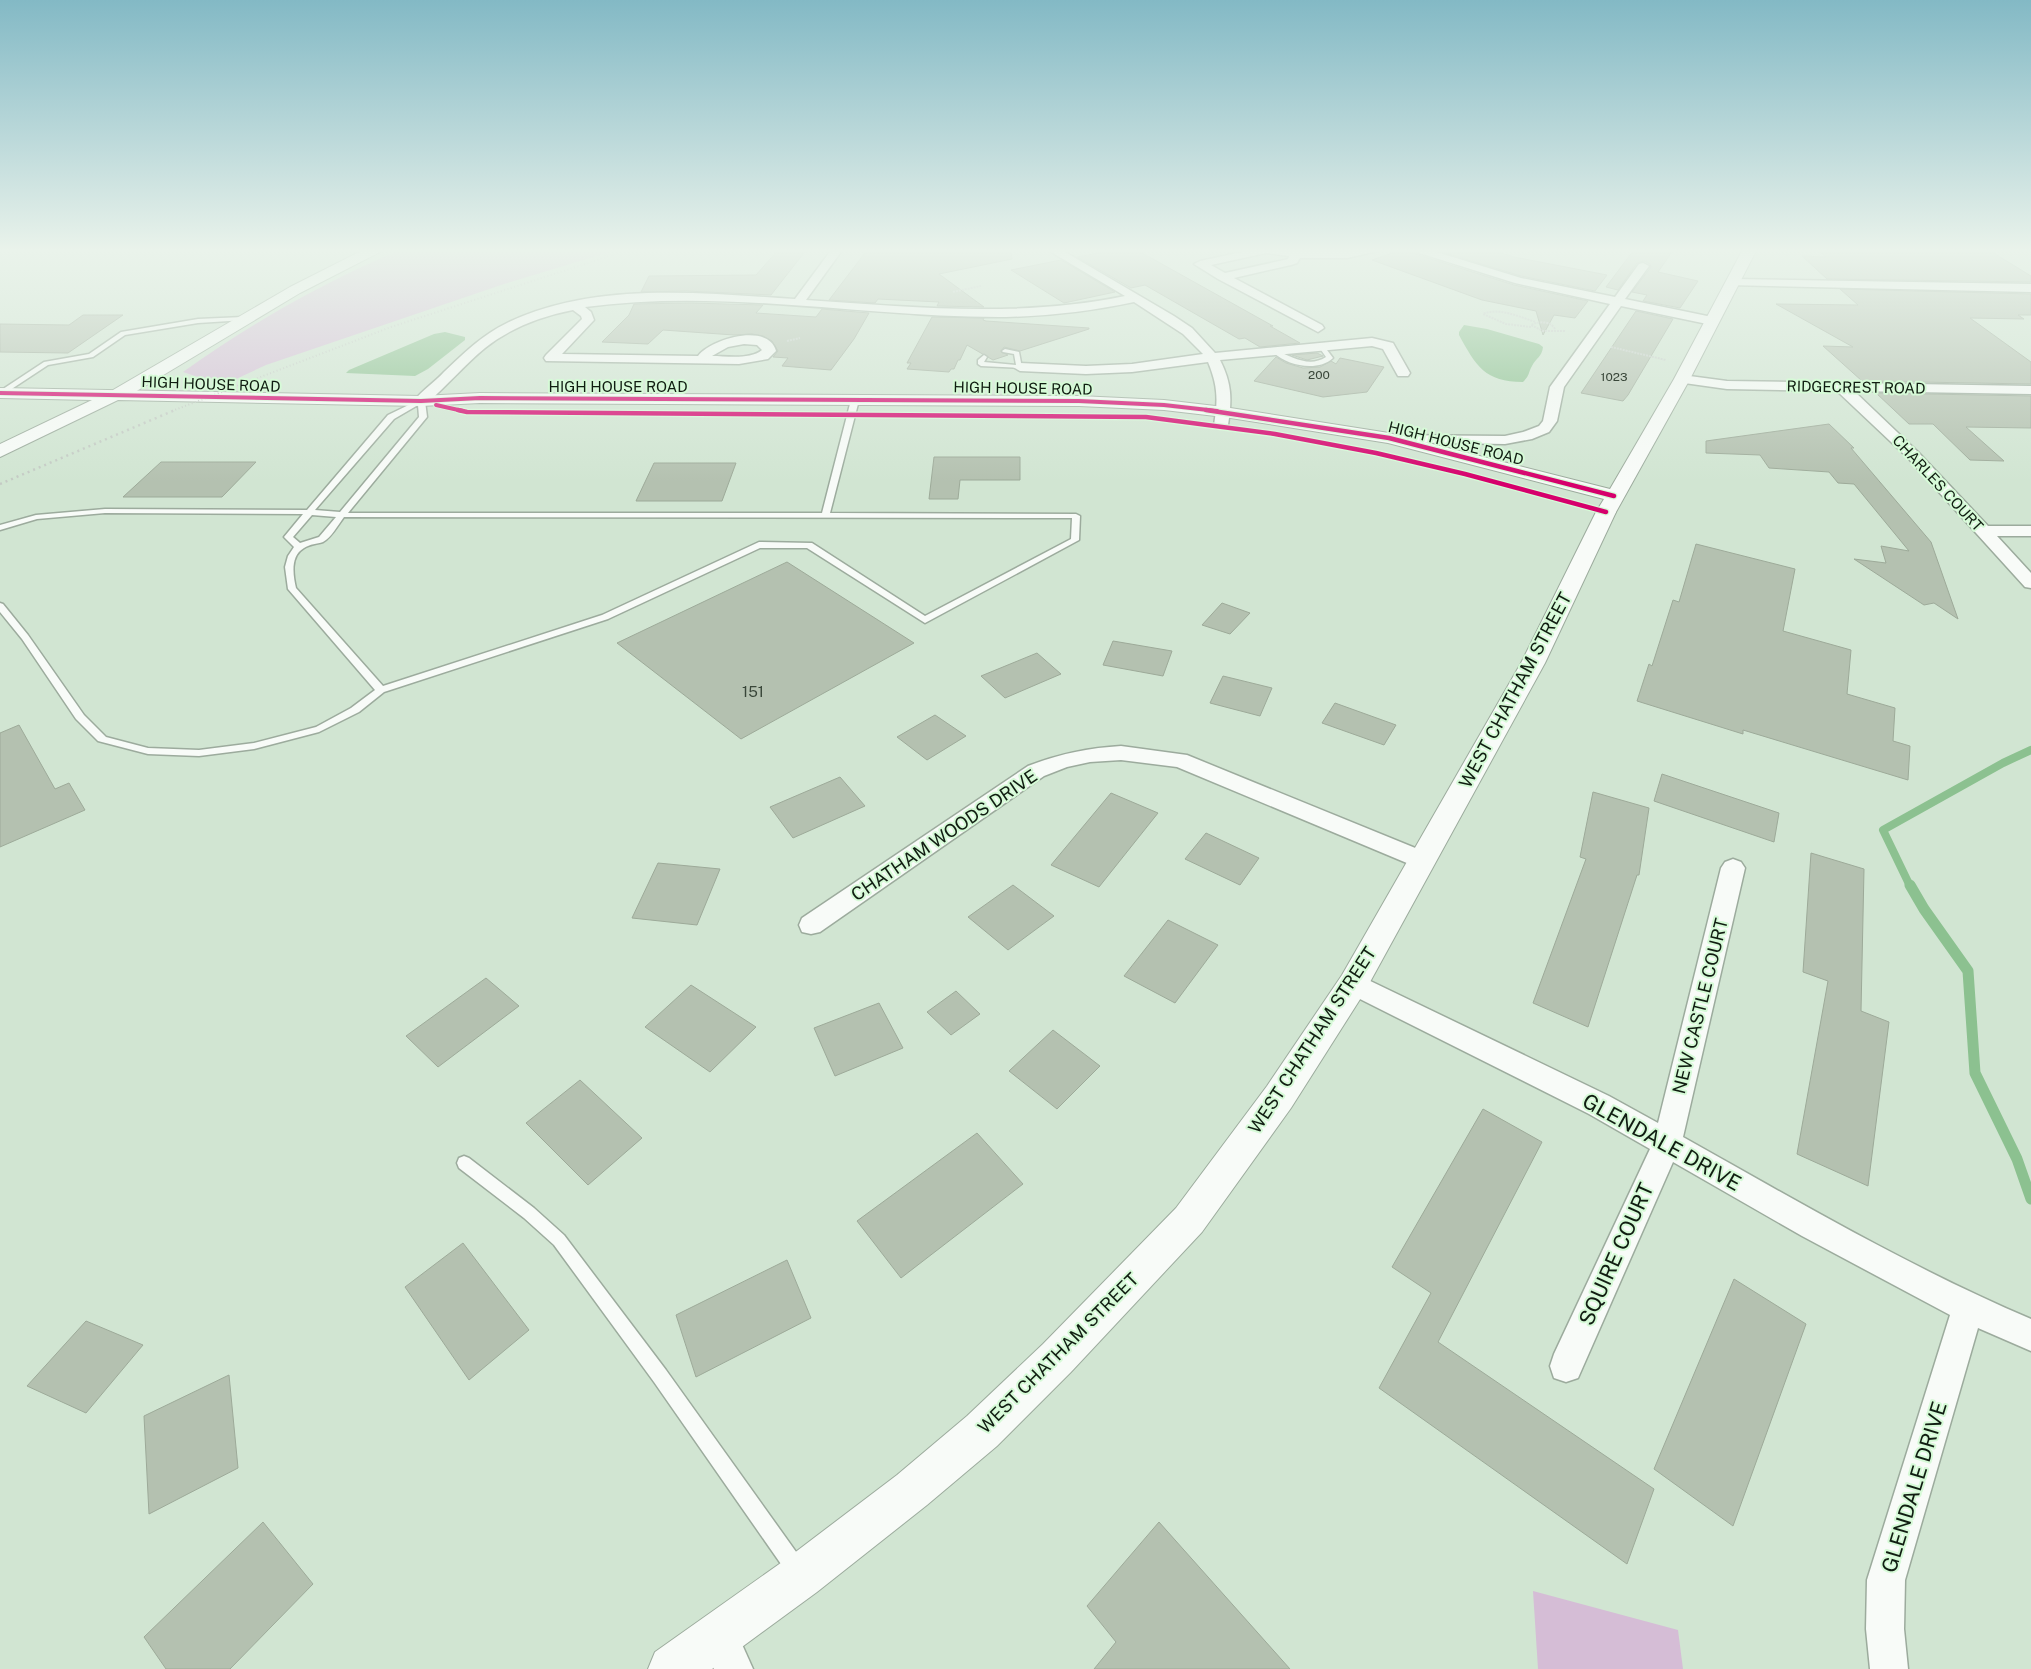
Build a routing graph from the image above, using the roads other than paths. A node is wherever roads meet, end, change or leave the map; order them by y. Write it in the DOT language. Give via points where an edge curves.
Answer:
graph roads {
  1 [pos="161,327"];
  2 [pos="231,327"];
  3 [pos="512,327"];
  4 [pos="581,327"];
  5 [pos="1182,327"];
  6 [pos="1599,327"];
  7 [pos="1709,327"];
  8 [pos="1005,351"];
  9 [pos="984,357"];
  10 [pos="1212,357"];
  11 [pos="702,359"];
  12 [pos="1020,367"];
  13 [pos="1403,373"];
  14 [pos="1682,379"];
  15 [pos="1841,387"];
  16 [pos="2031,390"];
  17 [pos="1,393"];
  18 [pos="119,394"];
  19 [pos="421,401"];
  20 [pos="853,407"];
  21 [pos="1222,418"];
  22 [pos="1389,438"];
  23 [pos="0,451"];
  24 [pos="1610,504"];
  25 [pos="310,512"];
  26 [pos="341,515"];
  27 [pos="825,517"];
  28 [pos="0,528"];
  29 [pos="1984,531"];
  30 [pos="2031,532"];
  31 [pos="299,547"];
  32 [pos="2031,583"];
  33 [pos="0,606"];
  34 [pos="381,690"];
  35 [pos="1422,860"];
  36 [pos="1733,868"];
  37 [pos="811,925"];
  38 [pos="1353,984"];
  39 [pos="1667,1143"];
  40 [pos="464,1163"];
  41 [pos="1968,1308"];
  42 [pos="2031,1335"];
  43 [pos="1566,1366"];
  44 [pos="801,1576"];
  45 [pos="719,1635"];
  46 [pos="672,1669"];
  47 [pos="734,1669"];
  48 [pos="1889,1669"];
  1 -- 17 [label="lane" via="123,333 91,356 46,363"];
  2 -- 18 [label="main road"];
  3 -- 19 [label="street" via="475,350"];
  4 -- 11 [label="street" via="551,358"];
  5 -- 10 [label="street"];
  6 -- 22 [label="street" via="1556,390 1550,421 1537,432 1499,440"];
  7 -- 14 [label="main road, WEST CHATHAM STREET"];
  8 -- 12 [label="lane" via="1017,353"];
  9 -- 12 [label="lane" via="981,364"];
  10 -- 12 [label="street" via="1108,370"];
  10 -- 13 [label="street" via="1362,342 1390,348"];
  10 -- 21 [label="street" via="1223,388"];
  14 -- 15 [label="street, RIDGECREST ROAD" via="1718,385"];
  14 -- 24 [label="main road, WEST CHATHAM STREET"];
  15 -- 16 [label="street, RIDGECREST ROAD"];
  15 -- 29 [label="street, CHARLES COURT" via="1888,430"];
  17 -- 18 [label="main road, HIGH HOUSE ROAD"];
  18 -- 19 [label="main road, HIGH HOUSE ROAD"];
  18 -- 23 [label="main road"];
  19 -- 20 [label="main road, HIGH HOUSE ROAD" via="467,412"];
  19 -- 25 [label="lane" via="391,417"];
  19 -- 26 [label="lane" via="423,417"];
  20 -- 21 [label="main road, HIGH HOUSE ROAD"];
  20 -- 27 [label="lane"];
  21 -- 22 [label="main road, HIGH HOUSE ROAD"];
  21 -- 24 [label="main road, HIGH HOUSE ROAD" via="1275,434"];
  22 -- 24 [label="main road, HIGH HOUSE ROAD"];
  24 -- 35 [label="main road, WEST CHATHAM STREET" via="1532,663"];
  25 -- 26 [label="lane"];
  25 -- 28 [label="lane" via="105,511 36,517"];
  25 -- 31 [label="lane" via="288,537"];
  26 -- 27 [label="lane"];
  26 -- 31 [label="lane" via="322,539"];
  27 -- 34 [label="lane" via="1076,516 1075,540 925,620 809,545 759,545 605,617"];
  29 -- 30 [label="street"];
  29 -- 32 [label="street, CHARLES COURT"];
  31 -- 34 [label="lane" via="293,555 288,574 292,589"];
  33 -- 34 [label="lane" via="80,717 102,739 148,751 199,753 254,746 319,729 355,710"];
  35 -- 37 [label="street, CHATHAM WOODS DRIVE" via="1180,760 1121,753 1090,755 1062,761 1014,785"];
  35 -- 38 [label="main road, WEST CHATHAM STREET"];
  36 -- 39 [label="street, NEW CASTLE COURT"];
  38 -- 39 [label="street, GLENDALE DRIVE" via="1599,1105"];
  38 -- 44 [label="main road, WEST CHATHAM STREET" via="1279,1096 1188,1220 1057,1358 982,1430 912,1490"];
  39 -- 41 [label="street, GLENDALE DRIVE"];
  39 -- 43 [label="street, SQUIRE COURT"];
  40 -- 44 [label="lane" via="559,1240"];
  41 -- 42 [label="street, GLENDALE DRIVE"];
  41 -- 48 [label="street, GLENDALE DRIVE" via="1886,1580 1885,1629"];
  44 -- 45 [label="main road, WEST CHATHAM STREET"];
  45 -- 46 [label="main road, WEST CHATHAM STREET"];
  45 -- 47 [label="street"];
}
